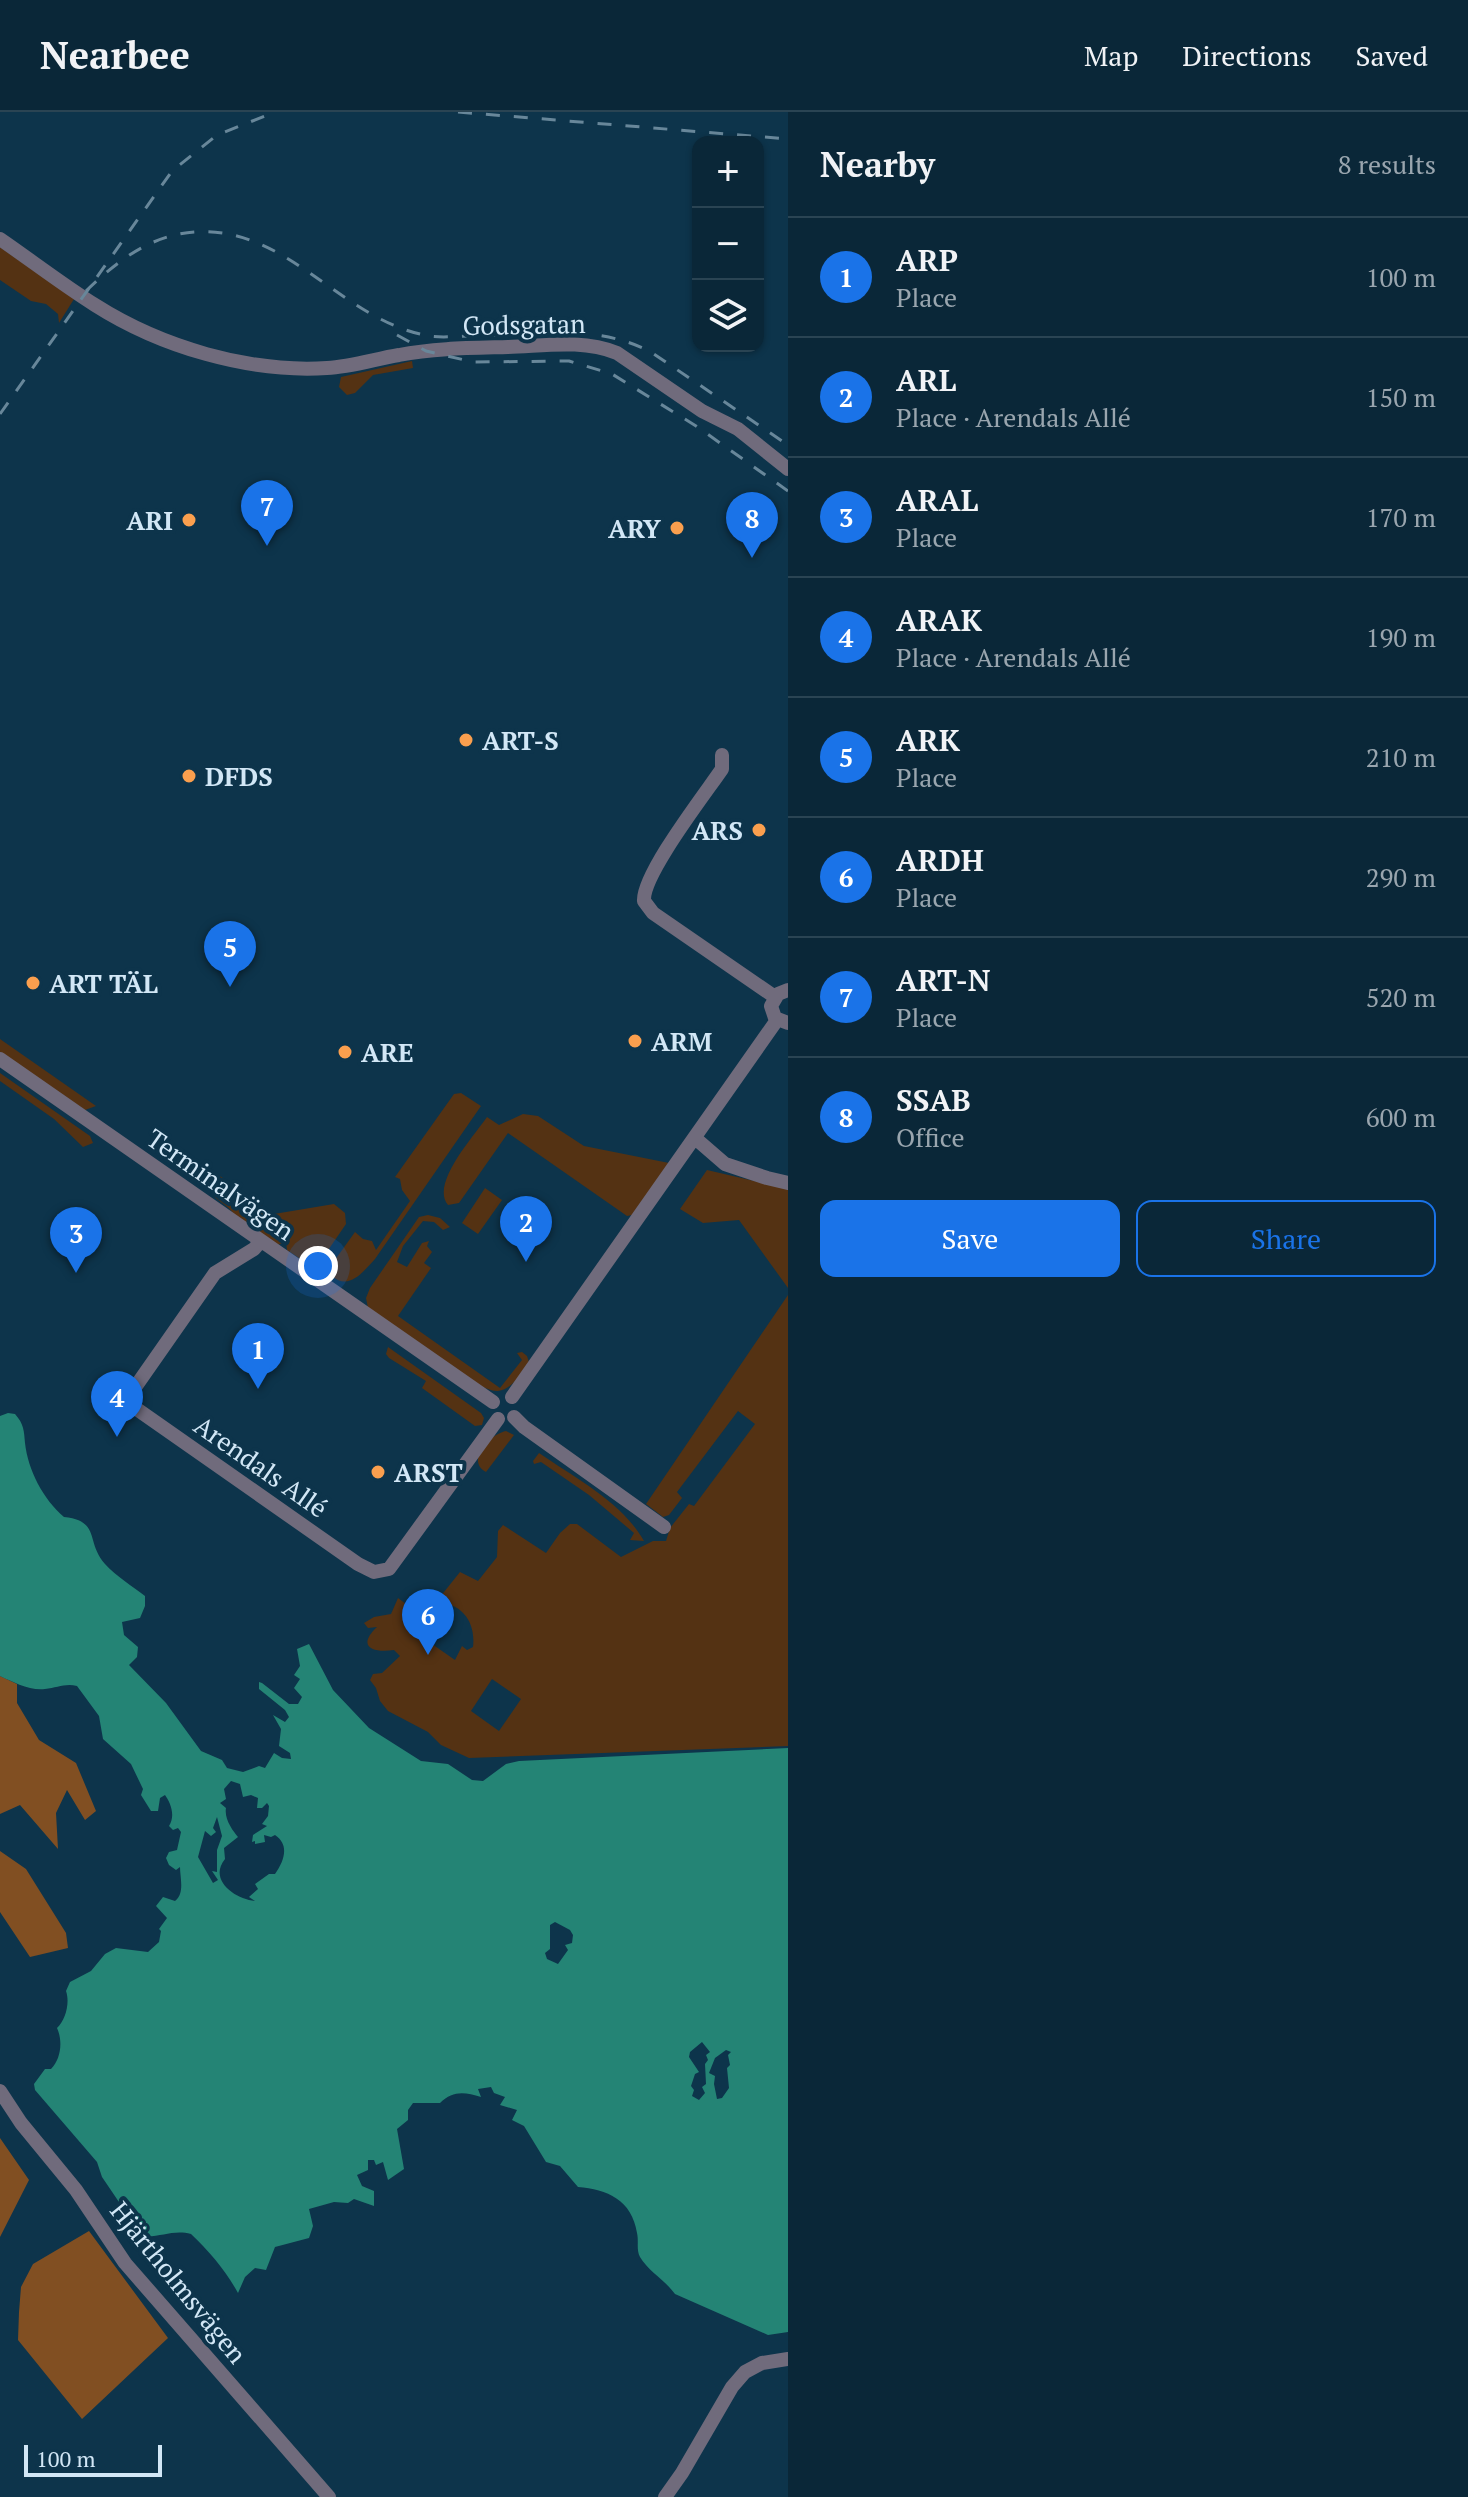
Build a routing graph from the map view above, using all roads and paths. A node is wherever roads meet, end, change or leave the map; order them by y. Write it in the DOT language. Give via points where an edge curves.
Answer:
graph roads {
  1 [pos="0,239"];
  2 [pos="788,469"];
  3 [pos="722,755"];
  4 [pos="781,993"];
  5 [pos="783,1022"];
  6 [pos="0,1059"];
  7 [pos="695,1138"];
  8 [pos="788,1183"];
  9 [pos="260,1242"];
  10 [pos="512,1397"];
  11 [pos="493,1402"];
  12 [pos="514,1417"];
  13 [pos="498,1419"];
  14 [pos="664,1527"];
  15 [pos="0,2091"];
  16 [pos="788,2359"];
  17 [pos="329,2497"];
  18 [pos="665,2497"];
  1 -- 2 [label="street, Godsgatan" via="110,313 156,336 227,359 329,368 457,348 574,344 605,349 738,429"];
  3 -- 4 [label="street" via="722,769 657,864 644,901 672,926"];
  4 -- 5 [label="street" via="771,1009"];
  5 -- 7 [label="street"];
  6 -- 9 [label="street, Terminalvägen"];
  7 -- 8 [label="street" via="725,1164"];
  7 -- 10 [label="street"];
  9 -- 11 [label="street, Terminalvägen"];
  9 -- 13 [label="street, Arendals Allé" via="215,1273 129,1396 131,1405 374,1572 389,1569"];
  10 -- 11 [label="street" via="502,1395"];
  10 -- 12 [label="street" via="518,1407"];
  11 -- 13 [label="street"];
  12 -- 13 [label="street"];
  12 -- 14 [label="street"];
  15 -- 17 [label="street, Hjärtholmsvägen" via="125,2263"];
  16 -- 18 [label="street" via="745,2372"];
}
